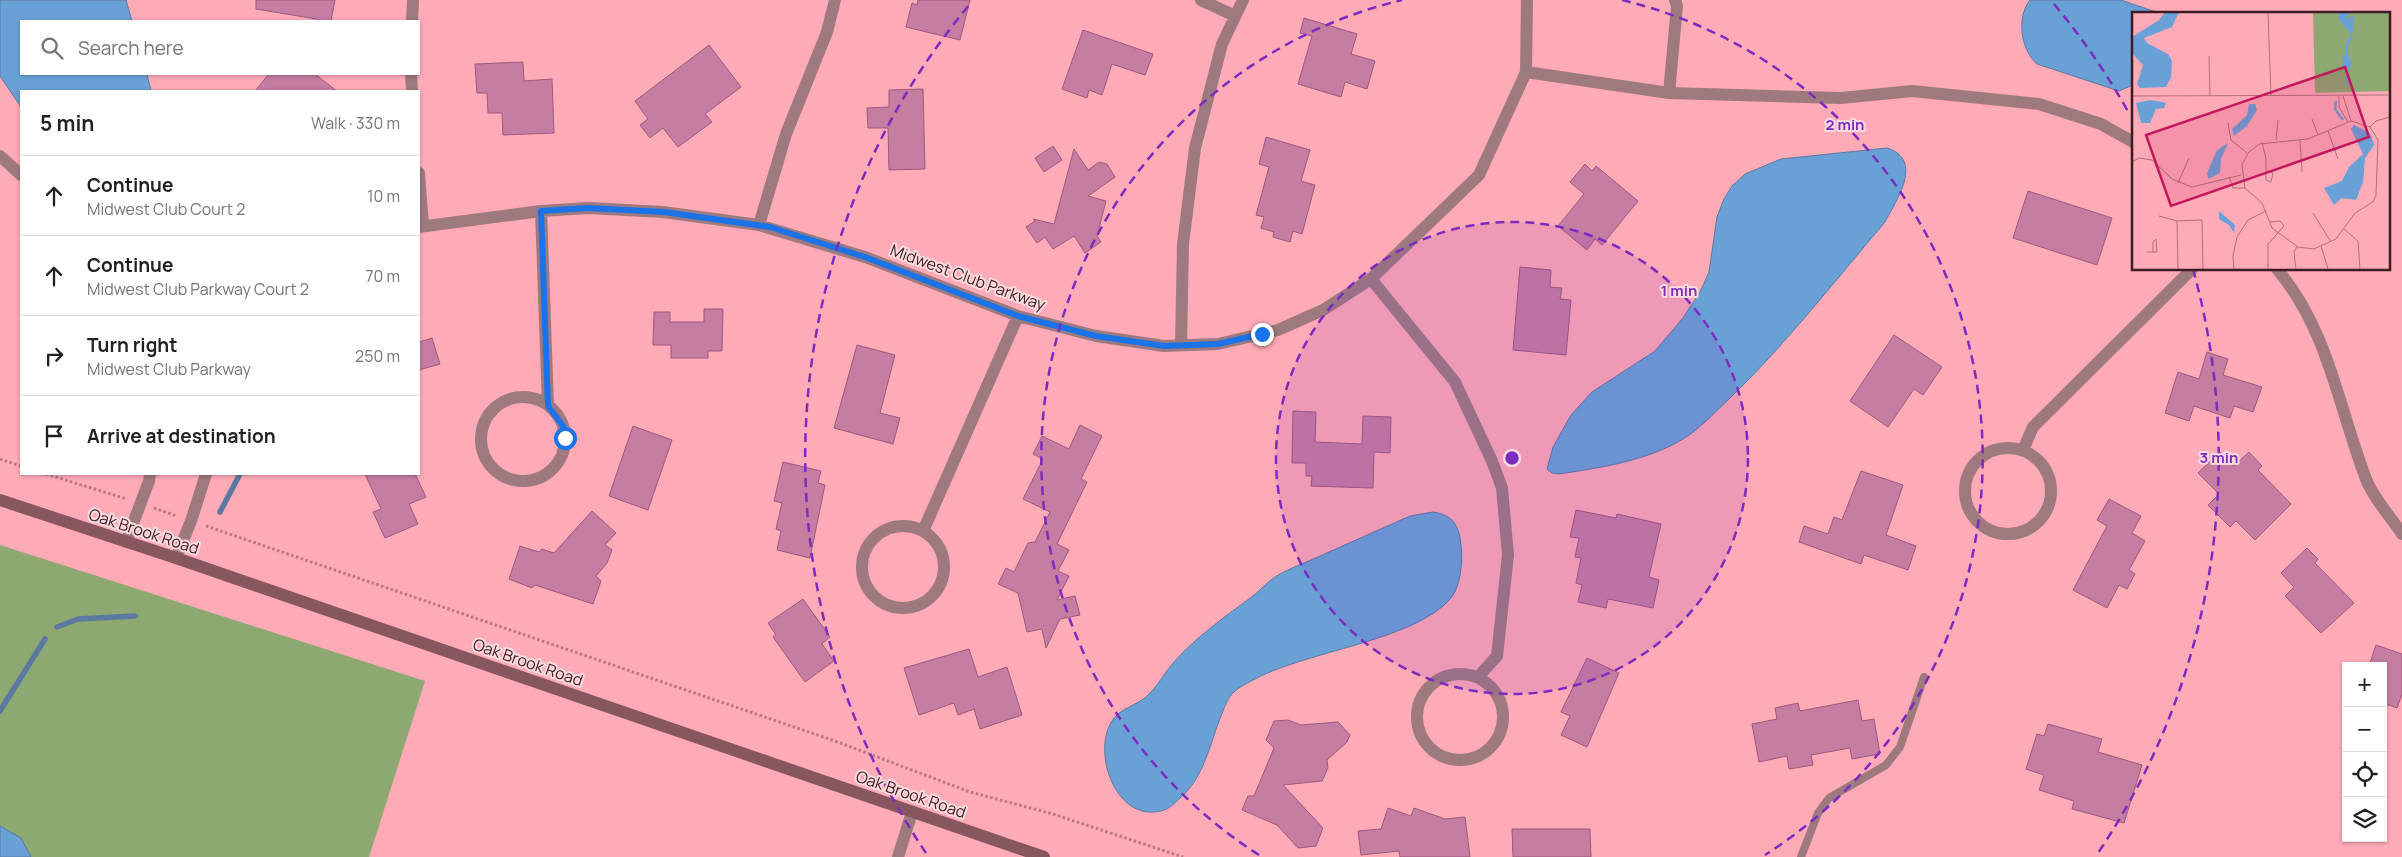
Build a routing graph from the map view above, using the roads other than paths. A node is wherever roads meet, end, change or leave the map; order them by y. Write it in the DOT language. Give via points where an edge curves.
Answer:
graph roads {
  1 [pos="413,0"];
  2 [pos="835,0"];
  3 [pos="1243,0"];
  4 [pos="1527,0"];
  5 [pos="1675,0"];
  6 [pos="1205,1"];
  7 [pos="1235,16"];
  8 [pos="412,20"];
  9 [pos="1526,72"];
  10 [pos="411,75"];
  11 [pos="412,90"];
  12 [pos="1669,92"];
  13 [pos="2132,141"];
  14 [pos="0,156"];
  15 [pos="20,174"];
  16 [pos="420,200"];
  17 [pos="541,211"];
  18 [pos="759,225"];
  19 [pos="421,226"];
  20 [pos="2191,270"];
  21 [pos="2278,270"];
  22 [pos="1371,279"];
  23 [pos="1018,316"];
  24 [pos="1181,345"];
  25 [pos="548,406"];
  26 [pos="2023,450"];
  27 [pos="150,475"];
  28 [pos="206,475"];
  29 [pos="0,500"];
  30 [pos="923,532"];
  31 [pos="2402,534"];
  32 [pos="126,542"];
  33 [pos="176,558"];
  34 [pos="1478,677"];
  35 [pos="1924,677"];
  36 [pos="912,812"];
  37 [pos="898,857"];
  38 [pos="1044,857"];
  39 [pos="1800,857"];
  1 -- 8 [label="street"];
  2 -- 18 [label="street" via="827,32 786,134"];
  3 -- 7 [label="street"];
  4 -- 9 [label="street, Midwest Club Parkway"];
  5 -- 12 [label="street"];
  6 -- 7 [label="street"];
  7 -- 24 [label="street" via="1222,44 1196,148 1183,244"];
  9 -- 12 [label="street"];
  9 -- 22 [label="street, Midwest Club Parkway" via="1479,175"];
  10 -- 11 [label="street"];
  12 -- 13 [label="street" via="1841,98 1912,91 2039,104 2101,124"];
  14 -- 15 [label="street"];
  16 -- 19 [label="street"];
  17 -- 18 [label="street, Midwest Club Parkway" via="588,208 664,212"];
  17 -- 19 [label="street, Midwest Club Parkway"];
  17 -- 25 [label="street"];
  18 -- 23 [label="street, Midwest Club Parkway" via="865,257"];
  20 -- 26 [label="street" via="2033,427"];
  21 -- 31 [label="street" via="2290,285 2324,346 2367,482"];
  22 -- 24 [label="street, Midwest Club Parkway" via="1323,310 1278,330 1218,344"];
  22 -- 34 [label="street" via="1455,382 1502,488 1508,555 1497,656"];
  23 -- 24 [label="street, Midwest Club Parkway" via="1096,336 1164,346"];
  23 -- 30 [label="street"];
  25 -- 25 [label="street" via="563,426 564,450 559,462 551,471 528,482 504,478 492,469 480,444 486,417 508,399 536,399"];
  26 -- 26 [label="street" via="2009,447 1982,455 1966,478 1967,506 1984,527 1998,533 2026,530 2047,510 2051,496 2045,468 2036,457"];
  27 -- 32 [label="street"];
  28 -- 33 [label="street"];
  29 -- 32 [label="main road, Oak Brook Road"];
  30 -- 30 [label="street" via="934,540 942,553 942,580 936,593 912,608 898,609 885,605 874,597 864,580 862,560 866,548 885,530 898,526"];
  32 -- 33 [label="main road, Oak Brook Road"];
  33 -- 36 [label="main road, Oak Brook Road"];
  34 -- 34 [label="street" via="1491,686 1502,705 1502,727 1497,740 1473,758 1458,760 1444,757 1423,739 1417,716 1419,704 1428,688 1442,677 1454,674"];
  35 -- 39 [label="lane" via="1900,747 1886,765 1829,798 1818,813"];
  36 -- 37 [label="street"];
  36 -- 38 [label="main road, Oak Brook Road"];
}
